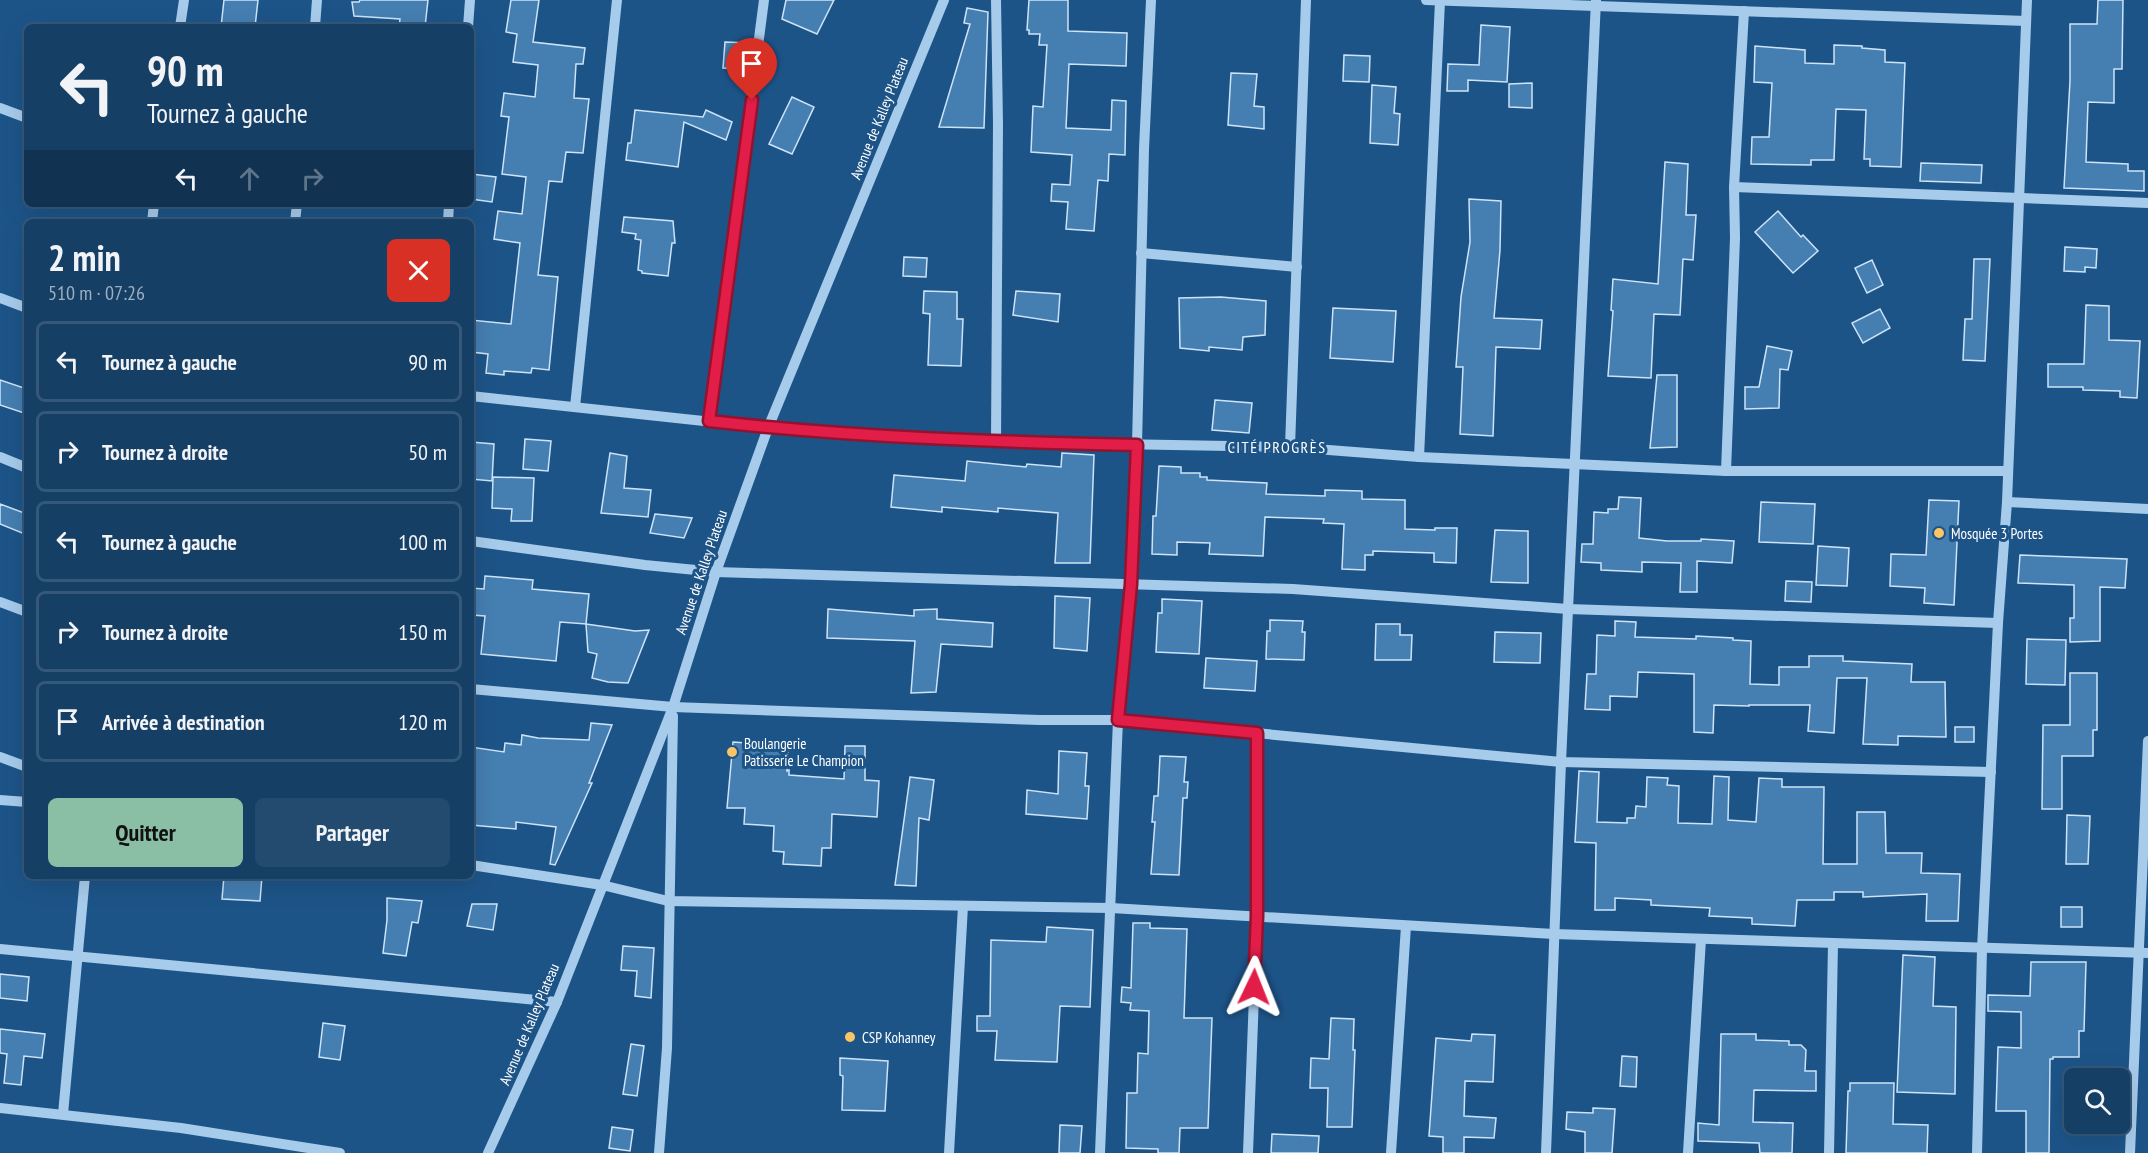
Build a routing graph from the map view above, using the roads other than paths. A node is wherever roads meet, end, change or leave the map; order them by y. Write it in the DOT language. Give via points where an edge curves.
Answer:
graph roads {
  1 [pos="184,0"];
  2 [pos="317,0"];
  3 [pos="470,0"];
  4 [pos="617,0"];
  5 [pos="764,0"];
  6 [pos="944,0"];
  7 [pos="996,0"];
  8 [pos="1151,0"];
  9 [pos="1306,0"];
  10 [pos="1426,0"];
  11 [pos="1440,0"];
  12 [pos="2027,0"];
  13 [pos="1596,3"];
  14 [pos="1744,11"];
  15 [pos="2026,21"];
  16 [pos="180,24"];
  17 [pos="315,24"];
  18 [pos="468,24"];
  19 [pos="0,108"];
  20 [pos="24,117"];
  21 [pos="1734,187"];
  22 [pos="2019,198"];
  23 [pos="2148,203"];
  24 [pos="1141,253"];
  25 [pos="1297,267"];
  26 [pos="0,298"];
  27 [pos="24,307"];
  28 [pos="474,396"];
  29 [pos="574,407"];
  30 [pos="709,421"];
  31 [pos="768,428"];
  32 [pos="996,442"];
  33 [pos="1137,445"];
  34 [pos="1290,447"];
  35 [pos="0,457"];
  36 [pos="1419,457"];
  37 [pos="1575,465"];
  38 [pos="24,467"];
  39 [pos="1726,471"];
  40 [pos="2008,471"];
  41 [pos="2007,502"];
  42 [pos="2148,509"];
  43 [pos="474,541"];
  44 [pos="716,572"];
  45 [pos="1131,584"];
  46 [pos="0,602"];
  47 [pos="1568,609"];
  48 [pos="24,611"];
  49 [pos="1998,623"];
  50 [pos="474,688"];
  51 [pos="673,707"];
  52 [pos="1118,720"];
  53 [pos="1257,733"];
  54 [pos="2148,741"];
  55 [pos="0,757"];
  56 [pos="1561,762"];
  57 [pos="24,766"];
  58 [pos="1991,772"];
  59 [pos="0,800"];
  60 [pos="24,802"];
  61 [pos="474,865"];
  62 [pos="85,879"];
  63 [pos="602,885"];
  64 [pos="668,901"];
  65 [pos="963,906"];
  66 [pos="1111,908"];
  67 [pos="1257,916"];
  68 [pos="1406,926"];
  69 [pos="1554,934"];
  70 [pos="1701,939"];
  71 [pos="1833,944"];
  72 [pos="0,949"];
  73 [pos="1982,949"];
  74 [pos="2144,953"];
  75 [pos="77,956"];
  76 [pos="557,1002"];
  77 [pos="0,1108"];
  78 [pos="63,1114"];
  79 [pos="340,1153"];
  80 [pos="488,1153"];
  81 [pos="659,1153"];
  82 [pos="949,1153"];
  83 [pos="1100,1153"];
  84 [pos="1248,1153"];
  85 [pos="1392,1153"];
  86 [pos="1546,1153"];
  87 [pos="1688,1153"];
  88 [pos="1829,1153"];
  89 [pos="1977,1153"];
  90 [pos="2130,1153"];
  1 -- 16 [label="street"];
  2 -- 17 [label="street"];
  3 -- 18 [label="street"];
  4 -- 29 [label="street"];
  5 -- 30 [label="street"];
  6 -- 31 [label="street, Avenue de Kalley Plateau"];
  7 -- 32 [label="street"];
  8 -- 24 [label="street"];
  9 -- 25 [label="street"];
  10 -- 11 [label="street"];
  11 -- 13 [label="street"];
  11 -- 36 [label="street"];
  12 -- 15 [label="street"];
  13 -- 14 [label="street"];
  13 -- 37 [label="street"];
  14 -- 15 [label="street"];
  14 -- 21 [label="street"];
  15 -- 22 [label="street"];
  19 -- 20 [label="street"];
  21 -- 22 [label="street"];
  21 -- 39 [label="street"];
  22 -- 23 [label="street"];
  22 -- 40 [label="street"];
  24 -- 25 [label="street"];
  24 -- 33 [label="street"];
  25 -- 34 [label="street"];
  26 -- 27 [label="street"];
  28 -- 29 [label="street"];
  29 -- 30 [label="street"];
  30 -- 31 [label="street"];
  31 -- 32 [label="street"];
  31 -- 44 [label="street, Avenue de Kalley Plateau"];
  32 -- 33 [label="street"];
  33 -- 34 [label="street"];
  33 -- 45 [label="street"];
  34 -- 36 [label="street"];
  35 -- 38 [label="street"];
  36 -- 37 [label="street"];
  37 -- 39 [label="street"];
  37 -- 47 [label="street"];
  39 -- 40 [label="street"];
  40 -- 41 [label="street"];
  41 -- 42 [label="street"];
  41 -- 49 [label="street"];
  43 -- 44 [label="street"];
  44 -- 45 [label="street"];
  44 -- 51 [label="street, Avenue de Kalley Plateau"];
  45 -- 47 [label="street" via="1293,589"];
  45 -- 52 [label="street"];
  46 -- 48 [label="street"];
  47 -- 49 [label="street"];
  47 -- 56 [label="street"];
  49 -- 58 [label="street"];
  50 -- 51 [label="street"];
  51 -- 52 [label="street"];
  51 -- 63 [label="street, Avenue de Kalley Plateau"];
  51 -- 64 [label="street"];
  52 -- 53 [label="street"];
  52 -- 66 [label="street"];
  53 -- 56 [label="street"];
  53 -- 67 [label="street"];
  54 -- 74 [label="street"];
  55 -- 57 [label="street"];
  56 -- 58 [label="street"];
  56 -- 69 [label="street"];
  58 -- 73 [label="street"];
  59 -- 60 [label="street"];
  61 -- 63 [label="street"];
  62 -- 75 [label="street"];
  63 -- 64 [label="street"];
  63 -- 76 [label="street, Avenue de Kalley Plateau"];
  64 -- 65 [label="street"];
  64 -- 81 [label="street" via="667,1047"];
  65 -- 66 [label="street"];
  65 -- 82 [label="street"];
  66 -- 67 [label="street"];
  66 -- 83 [label="street"];
  67 -- 68 [label="street"];
  67 -- 84 [label="street"];
  68 -- 69 [label="street"];
  68 -- 85 [label="street"];
  69 -- 70 [label="street"];
  69 -- 86 [label="street"];
  70 -- 71 [label="street"];
  70 -- 87 [label="street"];
  71 -- 73 [label="street"];
  71 -- 88 [label="street"];
  72 -- 75 [label="street"];
  73 -- 74 [label="street"];
  73 -- 89 [label="street"];
  74 -- 90 [label="street"];
  75 -- 76 [label="street"];
  75 -- 78 [label="street"];
  76 -- 80 [label="street, Avenue de Kalley Plateau"];
  77 -- 78 [label="street"];
  78 -- 79 [label="street"];
}
